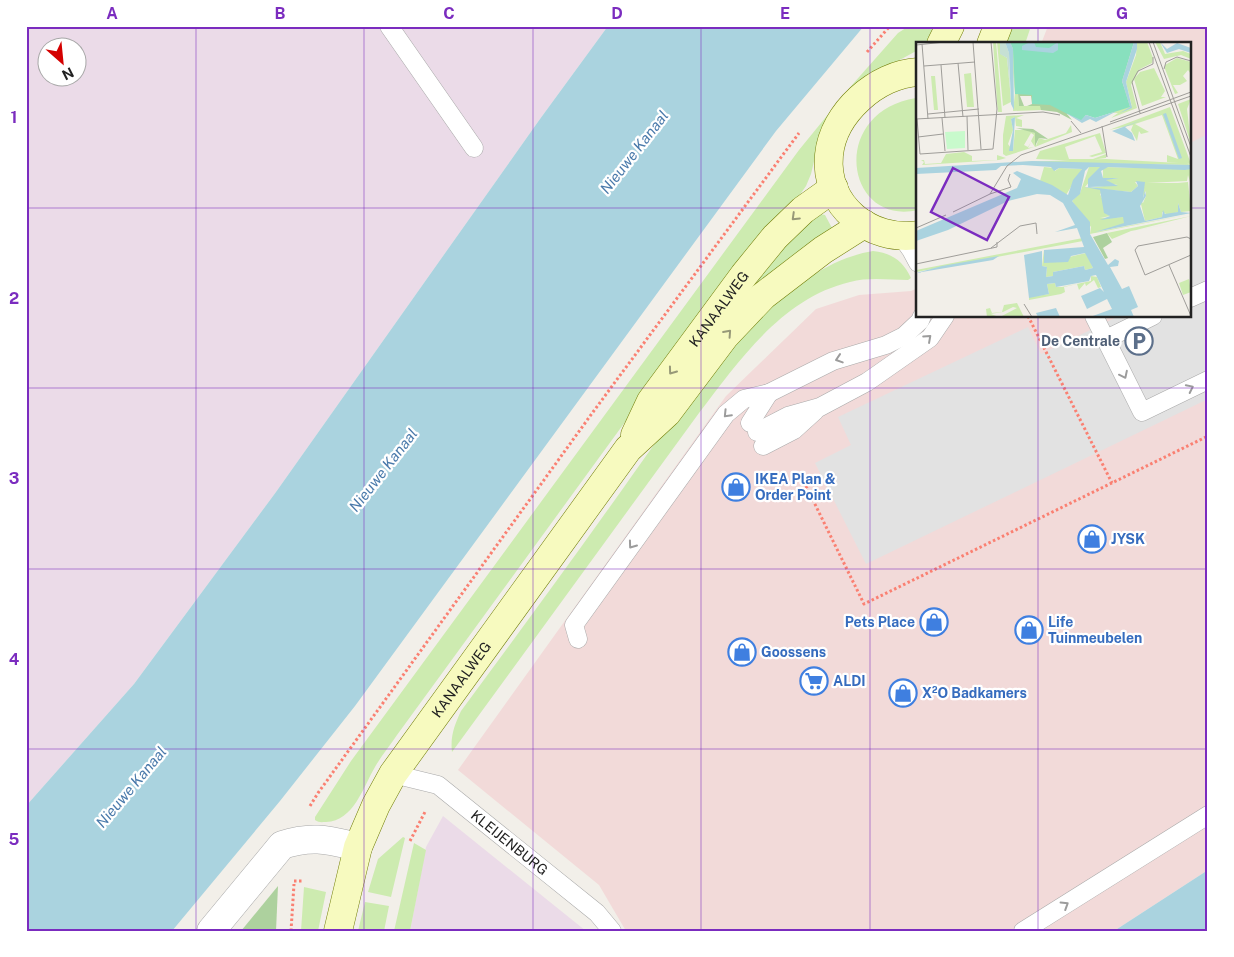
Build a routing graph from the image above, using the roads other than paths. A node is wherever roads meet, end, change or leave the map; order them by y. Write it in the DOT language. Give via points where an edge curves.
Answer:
graph roads {
  1 [pos="389,26"];
  2 [pos="950,26"];
  3 [pos="998,26"];
  4 [pos="942,42"];
  5 [pos="991,42"];
  6 [pos="916,72"];
  7 [pos="474,148"];
  8 [pos="834,188"];
  9 [pos="864,224"];
  10 [pos="909,236"];
  11 [pos="916,259"];
  12 [pos="1208,290"];
  13 [pos="1192,297"];
  14 [pos="921,318"];
  15 [pos="944,318"];
  16 [pos="1095,318"];
  17 [pos="1145,318"];
  18 [pos="1132,321"];
  19 [pos="1106,339"];
  20 [pos="1208,380"];
  21 [pos="769,393"];
  22 [pos="628,450"];
  23 [pos="578,639"];
  24 [pos="393,774"];
  25 [pos="1208,815"];
  26 [pos="358,847"];
  27 [pos="211,931"];
  28 [pos="338,931"];
  29 [pos="612,931"];
  30 [pos="1023,931"];
  1 -- 7 [label="lane"];
  2 -- 4 [label="main road"];
  3 -- 5 [label="main road"];
  6 -- 8 [label="main road" via="880,82 841,122 829,154"];
  8 -- 9 [label="main road" via="845,209"];
  8 -- 22 [label="main road, KANAALWEG, one-way" via="803,210 775,237 744,275 651,401"];
  9 -- 10 [label="main road" via="879,233"];
  22 -- 9 [label="main road, KANAALWEG, one-way" via="667,413 725,336 763,296 823,250"];
  10 -- 11 [label="lane"];
  12 -- 13 [label="lane"];
  14 -- 21 [label="lane, one-way" via="904,336 886,345 833,361"];
  21 -- 15 [label="lane, one-way" via="757,434 788,416 820,407 867,382 930,338"];
  16 -- 19 [label="lane"];
  17 -- 18 [label="lane"];
  18 -- 19 [label="lane"];
  19 -- 20 [label="lane, one-way" via="1142,412"];
  21 -- 23 [label="lane, one-way" via="744,399 726,414 574,625"];
  22 -- 24 [label="main road, KANAALWEG"];
  24 -- 26 [label="main road, KANAALWEG"];
  24 -- 29 [label="lane, KLEIJENBURG" via="438,785 597,913"];
  30 -- 25 [label="lane, one-way"];
  26 -- 27 [label="street" via="313,838 282,845"];
  26 -- 28 [label="main road, KANAALWEG"];
}
